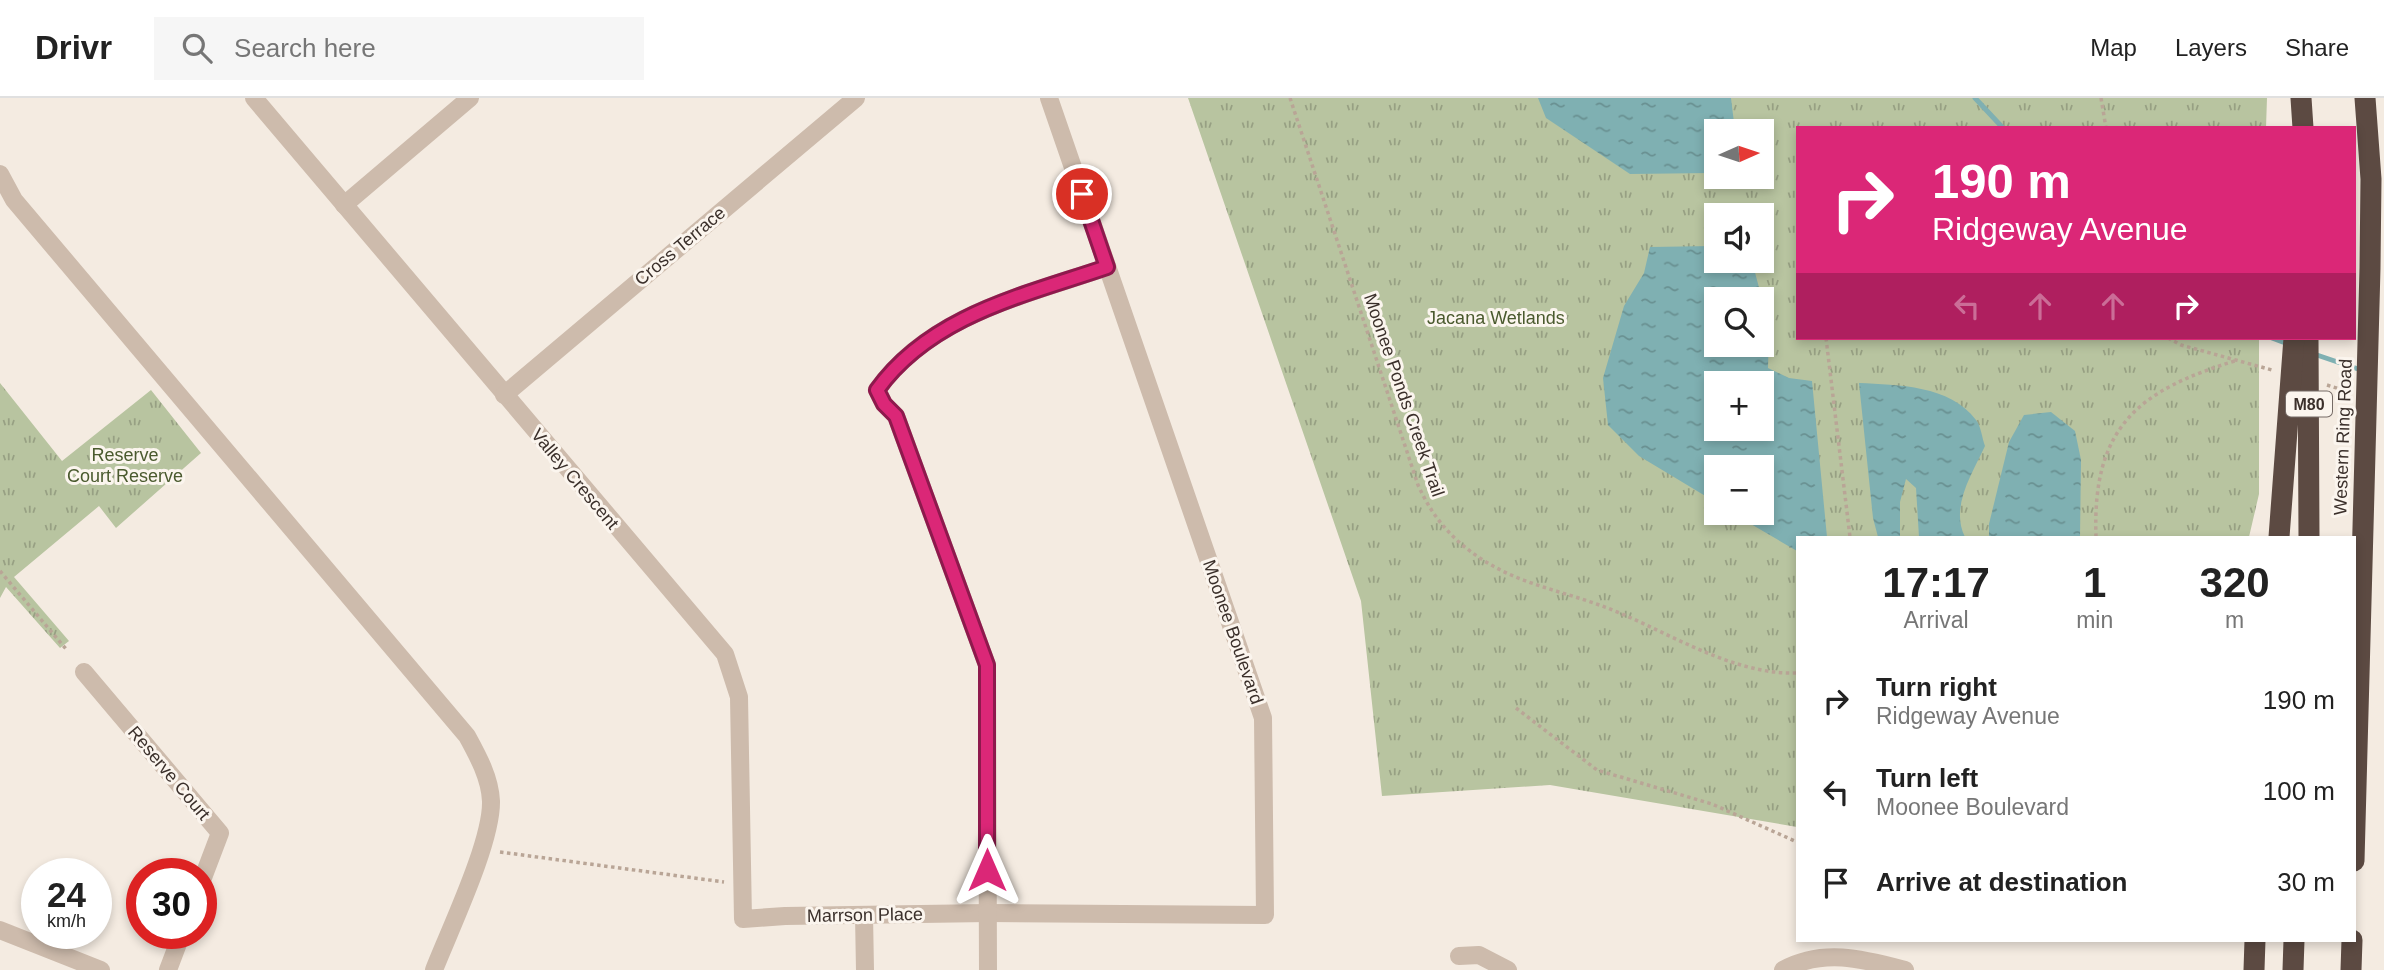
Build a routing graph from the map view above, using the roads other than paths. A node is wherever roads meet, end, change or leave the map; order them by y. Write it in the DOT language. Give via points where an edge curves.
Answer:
graph roads {
  1 [pos="254,98"];
  2 [pos="470,98"];
  3 [pos="856,98"];
  4 [pos="1049,98"];
  5 [pos="2301,98"];
  6 [pos="2365,98"];
  7 [pos="2303,126"];
  8 [pos="0,174"];
  9 [pos="344,205"];
  10 [pos="1107,267"];
  11 [pos="2294,340"];
  12 [pos="2308,340"];
  13 [pos="504,395"];
  14 [pos="2279,536"];
  15 [pos="2309,536"];
  16 [pos="84,672"];
  17 [pos="2356,782"];
  18 [pos="210,858"];
  19 [pos="988,913"];
  20 [pos="864,915"];
  21 [pos="743,919"];
  22 [pos="0,930"];
  23 [pos="2255,942"];
  24 [pos="2294,942"];
  25 [pos="2351,942"];
  26 [pos="177,949"];
  27 [pos="1459,956"];
  28 [pos="101,970"];
  29 [pos="169,970"];
  30 [pos="434,970"];
  31 [pos="864,970"];
  32 [pos="988,970"];
  33 [pos="1508,970"];
  34 [pos="1783,970"];
  35 [pos="1905,970"];
  36 [pos="2254,970"];
  37 [pos="2293,970"];
  38 [pos="2351,970"];
  1 -- 9 [label="street, Valley Crescent"];
  2 -- 9 [label="street"];
  3 -- 13 [label="street, Cross Terrace"];
  4 -- 10 [label="street, Moonee Boulevard"];
  5 -- 7 [label="highway"];
  6 -- 17 [label="highway, Western Ring Road" via="2371,204"];
  8 -- 30 [label="street" via="14,200 467,736 482,763 491,800 488,832"];
  9 -- 13 [label="street, Valley Crescent"];
  10 -- 19 [label="street" via="971,313 906,360 877,390 896,416 987,665"];
  10 -- 19 [label="street, Moonee Boulevard" via="1263,718 1265,915"];
  11 -- 14 [label="highway"];
  12 -- 15 [label="highway, Western Ring Road / M80"];
  13 -- 21 [label="street, Valley Crescent" via="725,654 740,697"];
  16 -- 18 [label="street, Reserve Court" via="220,833"];
  19 -- 20 [label="street, Marrson Place"];
  19 -- 32 [label="street"];
  20 -- 21 [label="street, Marrson Place"];
  20 -- 31 [label="street"];
  22 -- 28 [label="street"];
  23 -- 36 [label="highway"];
  24 -- 37 [label="highway"];
  25 -- 38 [label="highway"];
  26 -- 29 [label="street"];
  27 -- 33 [label="street" via="1479,955"];
  34 -- 35 [label="street" via="1800,961 1848,956"];
}
